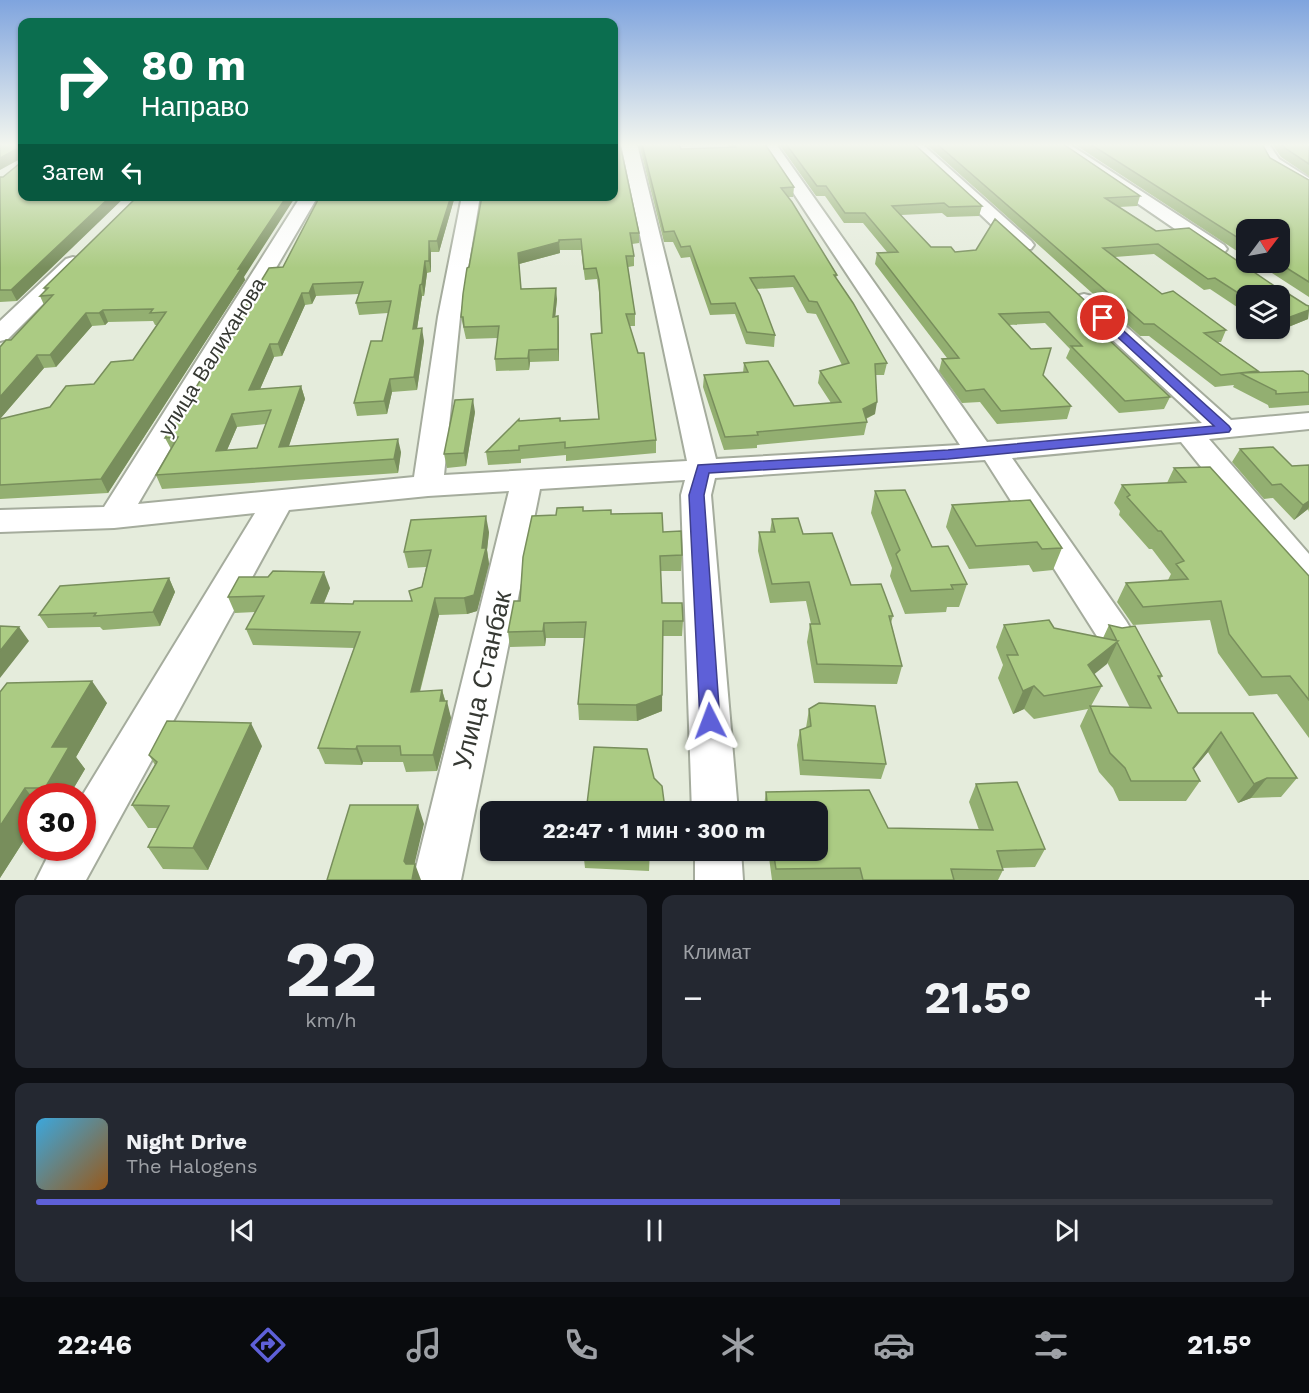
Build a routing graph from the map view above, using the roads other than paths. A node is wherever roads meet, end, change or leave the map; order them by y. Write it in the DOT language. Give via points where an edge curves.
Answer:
graph roads {
  1 [pos="638,185"];
  2 [pos="797,185"];
  3 [pos="958,185"];
  4 [pos="1120,185"];
  5 [pos="307,201"];
  6 [pos="470,201"];
  7 [pos="91,245"];
  8 [pos="1231,258"];
  9 [pos="1042,263"];
  10 [pos="1068,286"];
  11 [pos="0,334"];
  12 [pos="1309,421"];
  13 [pos="1225,429"];
  14 [pos="1188,432"];
  15 [pos="985,451"];
  16 [pos="703,468"];
  17 [pos="527,480"];
  18 [pos="428,486"];
  19 [pos="278,501"];
  20 [pos="114,517"];
  21 [pos="0,522"];
  22 [pos="1309,577"];
  23 [pos="1113,631"];
  24 [pos="714,801"];
  25 [pos="96,816"];
  26 [pos="71,861"];
  27 [pos="718,861"];
  28 [pos="60,880"];
  29 [pos="437,880"];
  30 [pos="719,880"];
  1 -- 16 [label="street"];
  2 -- 15 [label="street"];
  3 -- 9 [label="street"];
  4 -- 8 [label="street"];
  5 -- 20 [label="street, улица Валиханова"];
  6 -- 18 [label="street" via="449,317"];
  7 -- 11 [label="street"];
  10 -- 13 [label="street"];
  12 -- 13 [label="street"];
  13 -- 14 [label="street"];
  14 -- 15 [label="street"];
  14 -- 22 [label="street"];
  15 -- 16 [label="street"];
  15 -- 23 [label="street"];
  16 -- 17 [label="street"];
  16 -- 24 [label="street" via="696,495"];
  17 -- 18 [label="street"];
  17 -- 29 [label="street, Улица Станбак"];
  18 -- 19 [label="street"];
  19 -- 20 [label="street"];
  19 -- 25 [label="street"];
  20 -- 21 [label="street"];
  26 -- 28 [label="street"];
  27 -- 30 [label="street"];
}
